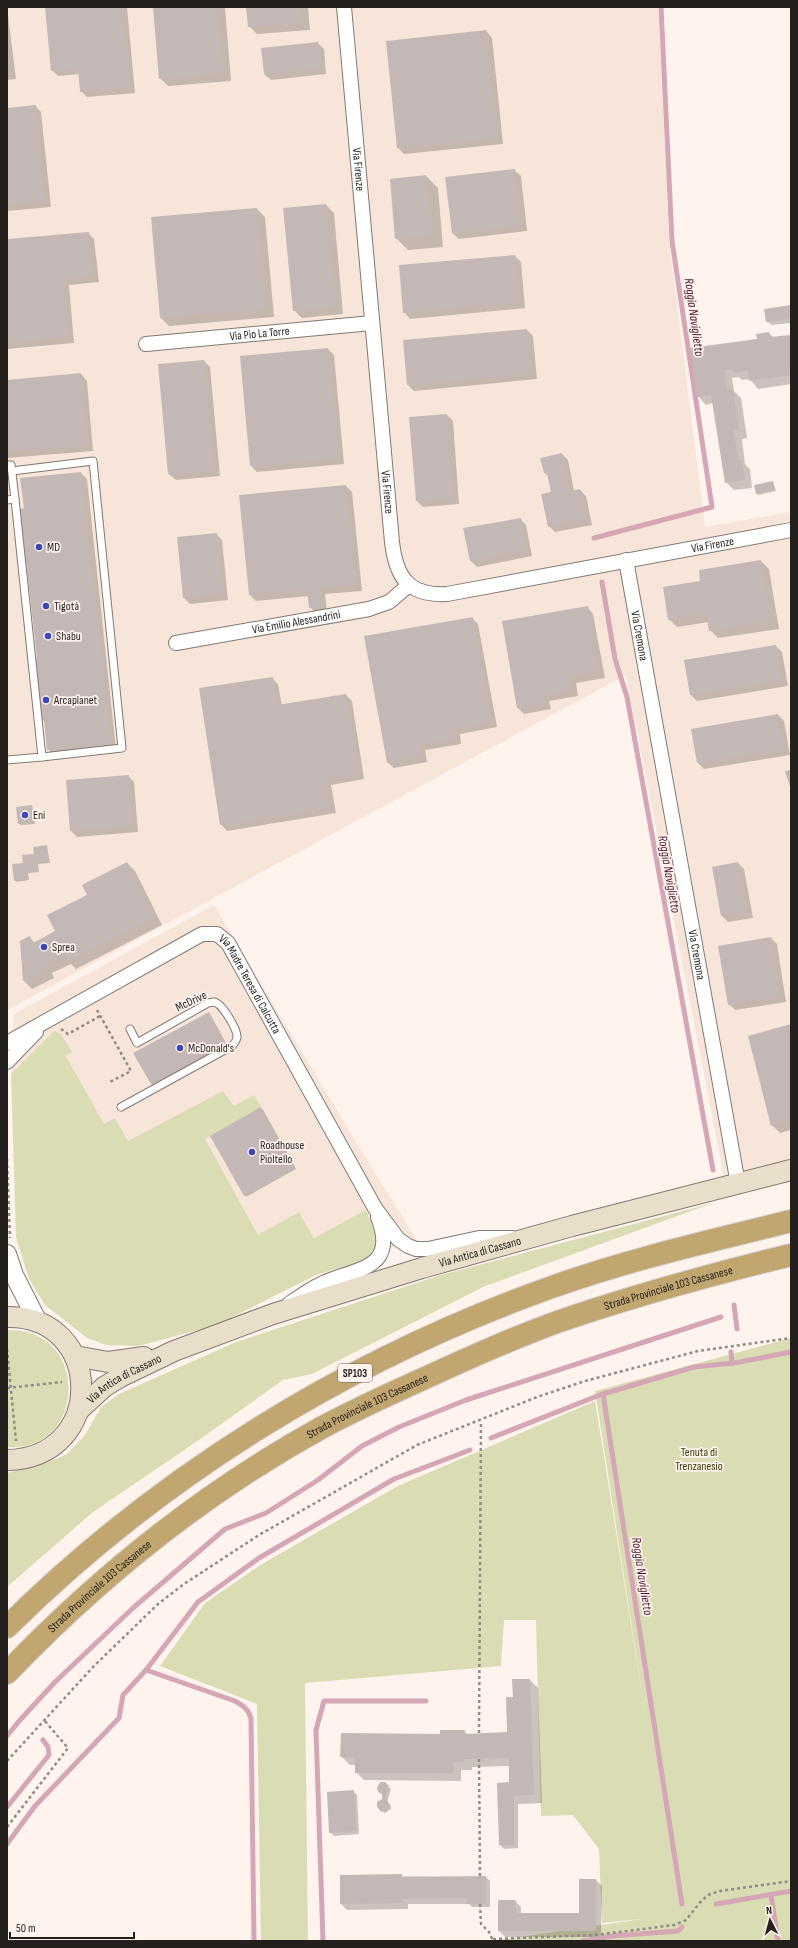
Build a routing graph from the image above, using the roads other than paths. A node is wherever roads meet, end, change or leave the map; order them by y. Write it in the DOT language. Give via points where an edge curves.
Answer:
graph roads {
  1 [pos="344,7"];
  2 [pos="372,323"];
  3 [pos="146,344"];
  4 [pos="9,468"];
  5 [pos="11,500"];
  6 [pos="791,530"];
  7 [pos="626,560"];
  8 [pos="410,585"];
  9 [pos="176,643"];
  10 [pos="42,757"];
  11 [pos="7,760"];
  12 [pos="51,1026"];
  13 [pos="130,1029"];
  14 [pos="7,1043"];
  15 [pos="7,1062"];
  16 [pos="121,1107"];
  17 [pos="791,1170"];
  18 [pos="738,1184"];
  19 [pos="375,1208"];
  20 [pos="791,1220"];
  21 [pos="530,1238"];
  22 [pos="9,1249"];
  23 [pos="791,1255"];
  24 [pos="273,1314"];
  25 [pos="7,1317"];
  26 [pos="38,1322"];
  27 [pos="174,1351"];
  28 [pos="75,1356"];
  29 [pos="78,1411"];
  30 [pos="12,1460"];
  31 [pos="62,1576"];
  32 [pos="7,1609"];
  33 [pos="7,1627"];
  34 [pos="39,1641"];
  35 [pos="7,1673"];
  36 [pos="7,1683"];
  1 -- 2 [label="street, Via Firenze"];
  2 -- 3 [label="street, Via Pio La Torre"];
  2 -- 8 [label="street, Via Firenze" via="394,560 402,579"];
  4 -- 5 [label="lane"];
  4 -- 10 [label="lane" via="93,462 122,748"];
  5 -- 10 [label="lane"];
  6 -- 7 [label="street, Via Firenze"];
  7 -- 8 [label="street, Via Firenze" via="447,594 427,593"];
  7 -- 18 [label="street, Via Cremona"];
  8 -- 9 [label="street, Via Emilio Alessandrini" via="389,602 369,609"];
  10 -- 11 [label="lane"];
  12 -- 14 [label="street, Via Madre Teresa di Calcutta"];
  12 -- 15 [label="street, Via Madre Teresa di Calcutta"];
  12 -- 19 [label="street, Via Madre Teresa di Calcutta" via="90,997 202,934 213,934 223,938"];
  13 -- 16 [label="lane, McDrive" via="137,1042 214,1002 222,1007 237,1039 232,1046"];
  17 -- 18 [label="main road, Via Antica di Cassano"];
  18 -- 21 [label="main road, Via Antica di Cassano"];
  19 -- 21 [label="street, Via Madre Teresa di Calcutta" via="398,1239 416,1249 424,1250 479,1238"];
  19 -- 24 [label="street, Via Madre Teresa di Calcutta" via="381,1224 383,1241 380,1253 373,1263 366,1268 320,1284"];
  20 -- 31 [label="highway, SP103" via="642,1258 554,1286 458,1324 385,1358 294,1407 206,1462 128,1520"];
  21 -- 24 [label="main road, Via Antica di Cassano"];
  22 -- 26 [label="street" via="14,1275"];
  23 -- 34 [label="highway, Strada Provinciale 103 Cassanese" via="635,1297 540,1329 467,1359 320,1429 248,1473 170,1528 113,1574"];
  24 -- 27 [label="main road, Via Antica di Cassano"];
  25 -- 26 [label="main road"];
  26 -- 28 [label="main road" via="60,1336"];
  27 -- 28 [label="main road, Via Antica di Cassano" via="117,1362 101,1362"];
  27 -- 29 [label="main road, Via Antica di Cassano" via="114,1380"];
  28 -- 29 [label="main road" via="82,1380 82,1396"];
  29 -- 30 [label="main road" via="68,1430 53,1446 32,1457"];
  31 -- 32 [label="highway"];
  31 -- 33 [label="highway, SP103"];
  34 -- 35 [label="highway, Strada Provinciale 103 Cassanese"];
  34 -- 36 [label="highway"];
}
